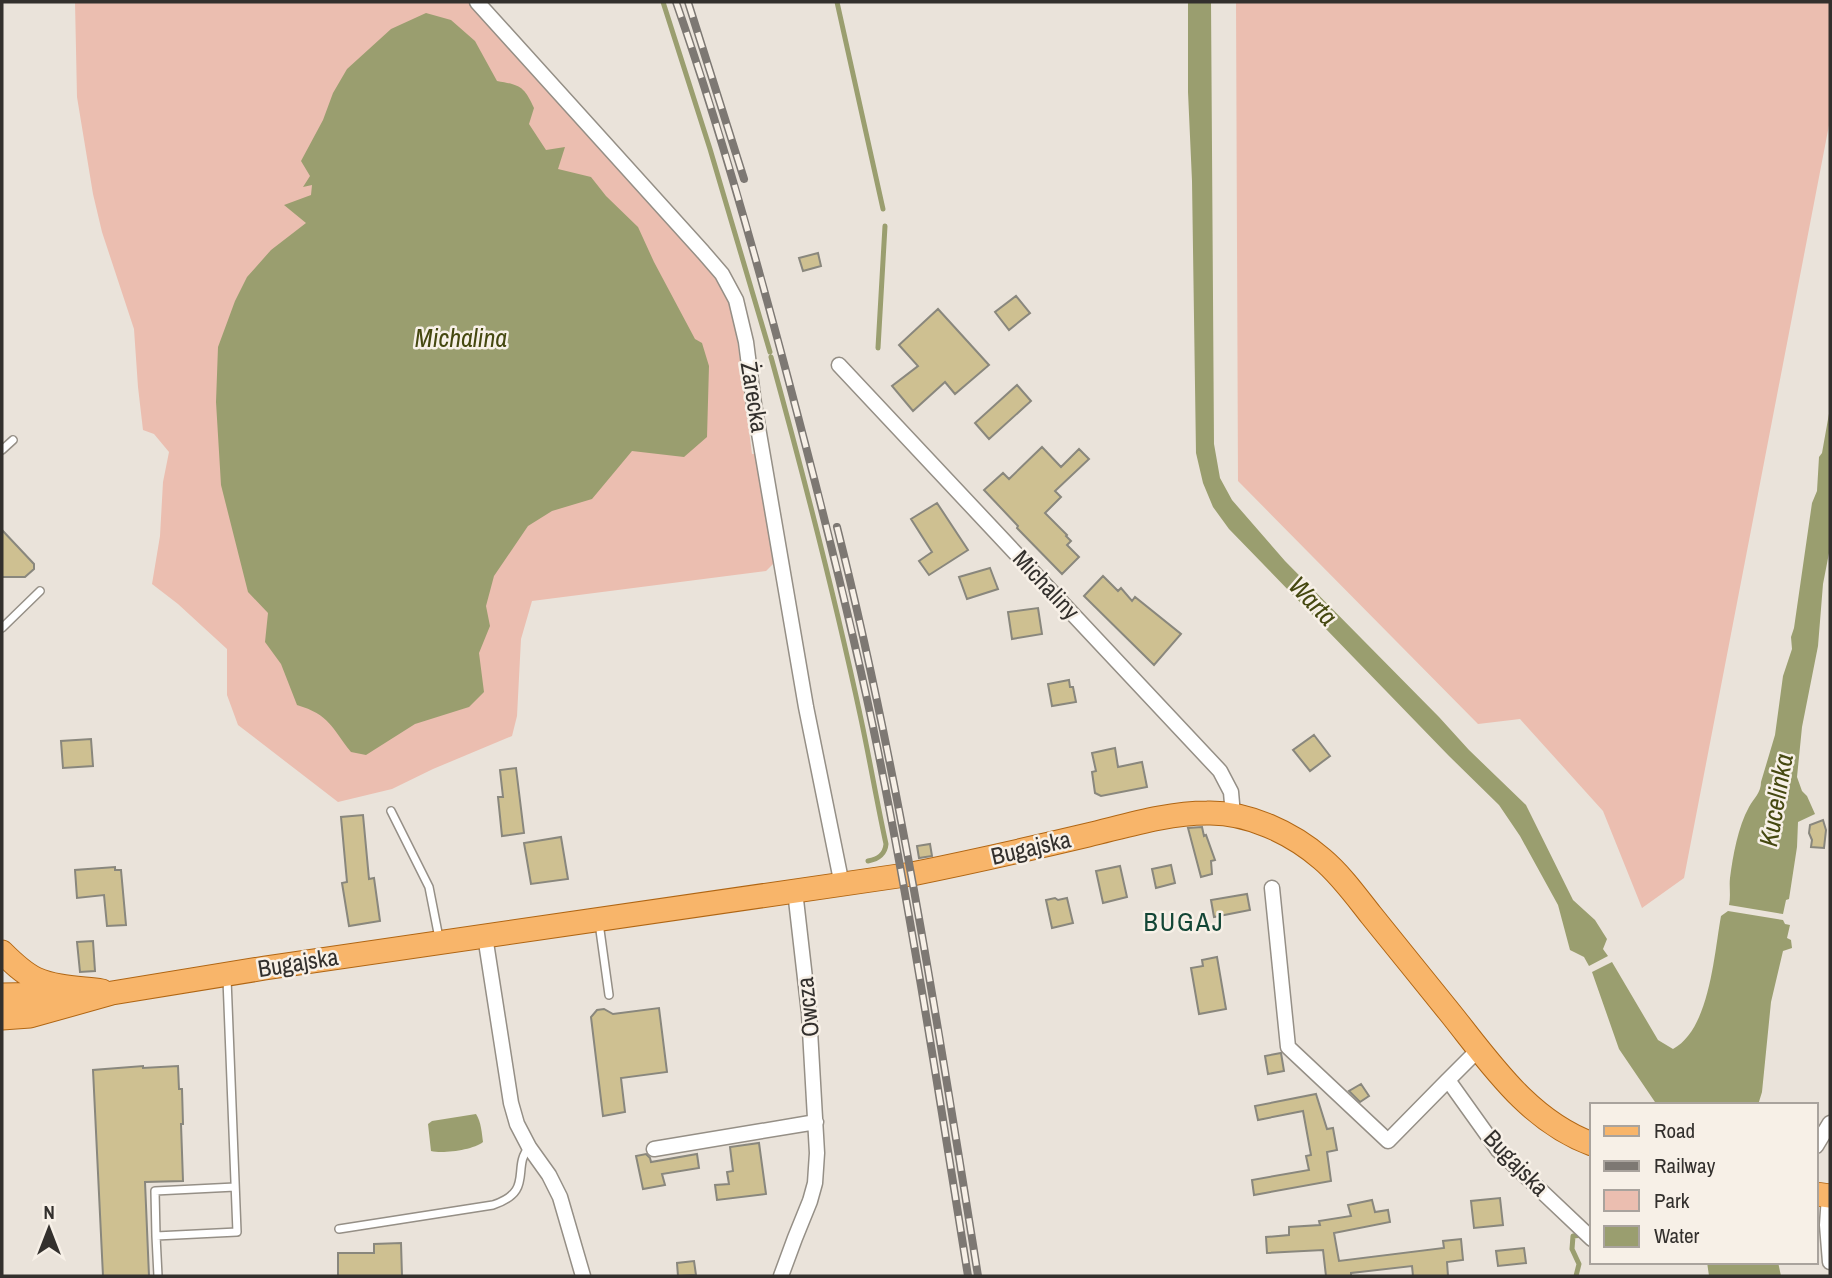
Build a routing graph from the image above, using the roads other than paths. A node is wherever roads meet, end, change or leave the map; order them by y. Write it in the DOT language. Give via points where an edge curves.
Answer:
graph roads {
  1 [pos="477,2"];
  2 [pos="839,365"];
  3 [pos="13,440"];
  4 [pos="2,450"];
  5 [pos="40,591"];
  6 [pos="2,628"];
  7 [pos="390,811"];
  8 [pos="1233,815"];
  9 [pos="842,885"];
  10 [pos="1272,888"];
  11 [pos="795,891"];
  12 [pos="599,919"];
  13 [pos="485,936"];
  14 [pos="439,942"];
  15 [pos="2,951"];
  16 [pos="227,974"];
  17 [pos="112,993"];
  18 [pos="2,995"];
  19 [pos="609,995"];
  20 [pos="2,1018"];
  21 [pos="1479,1049"];
  22 [pos="1448,1080"];
  23 [pos="816,1122"];
  24 [pos="1830,1123"];
  25 [pos="1590,1143"];
  26 [pos="1818,1143"];
  27 [pos="529,1147"];
  28 [pos="654,1149"];
  29 [pos="235,1187"];
  30 [pos="1830,1196"];
  31 [pos="339,1229"];
  32 [pos="156,1236"];
  33 [pos="1590,1237"];
  34 [pos="1830,1262"];
  35 [pos="158,1276"];
  36 [pos="583,1276"];
  37 [pos="781,1276"];
  1 -- 9 [label="street, Żarecka" via="709,259 736,300 806,707"];
  2 -- 8 [label="street, Michaliny" via="1220,771 1231,792"];
  3 -- 4 [label="lane"];
  5 -- 6 [label="lane"];
  7 -- 14 [label="lane" via="429,887"];
  8 -- 9 [label="main road, Bugajska" via="1181,815 1140,822 962,864"];
  8 -- 21 [label="main road, Bugajska" via="1279,830 1323,859"];
  9 -- 11 [label="main road, Bugajska"];
  10 -- 22 [label="street" via="1288,1047 1388,1142"];
  11 -- 12 [label="main road, Bugajska"];
  11 -- 23 [label="street, Owcza"];
  12 -- 13 [label="main road, Bugajska"];
  12 -- 19 [label="lane"];
  13 -- 14 [label="main road, Bugajska"];
  13 -- 27 [label="street" via="511,1103"];
  14 -- 16 [label="main road, Bugajska"];
  15 -- 17 [label="main road" via="43,982"];
  16 -- 17 [label="main road, Bugajska"];
  16 -- 29 [label="lane"];
  17 -- 18 [label="main road, Bugajska"];
  17 -- 20 [label="main road, Bugajska" via="30,1016"];
  21 -- 22 [label="street"];
  21 -- 25 [label="main road, Bugajska" via="1539,1115"];
  22 -- 33 [label="street, Bugajska" via="1497,1150"];
  23 -- 28 [label="street"];
  23 -- 37 [label="street, Owcza" via="815,1183"];
  24 -- 26 [label="street"];
  27 -- 31 [label="lane" via="516,1191 505,1201"];
  27 -- 36 [label="street" via="560,1197"];
  29 -- 32 [label="lane" via="155,1191"];
  29 -- 32 [label="lane" via="237,1232"];
  30 -- 34 [label="street"];
  32 -- 35 [label="lane"];
}
